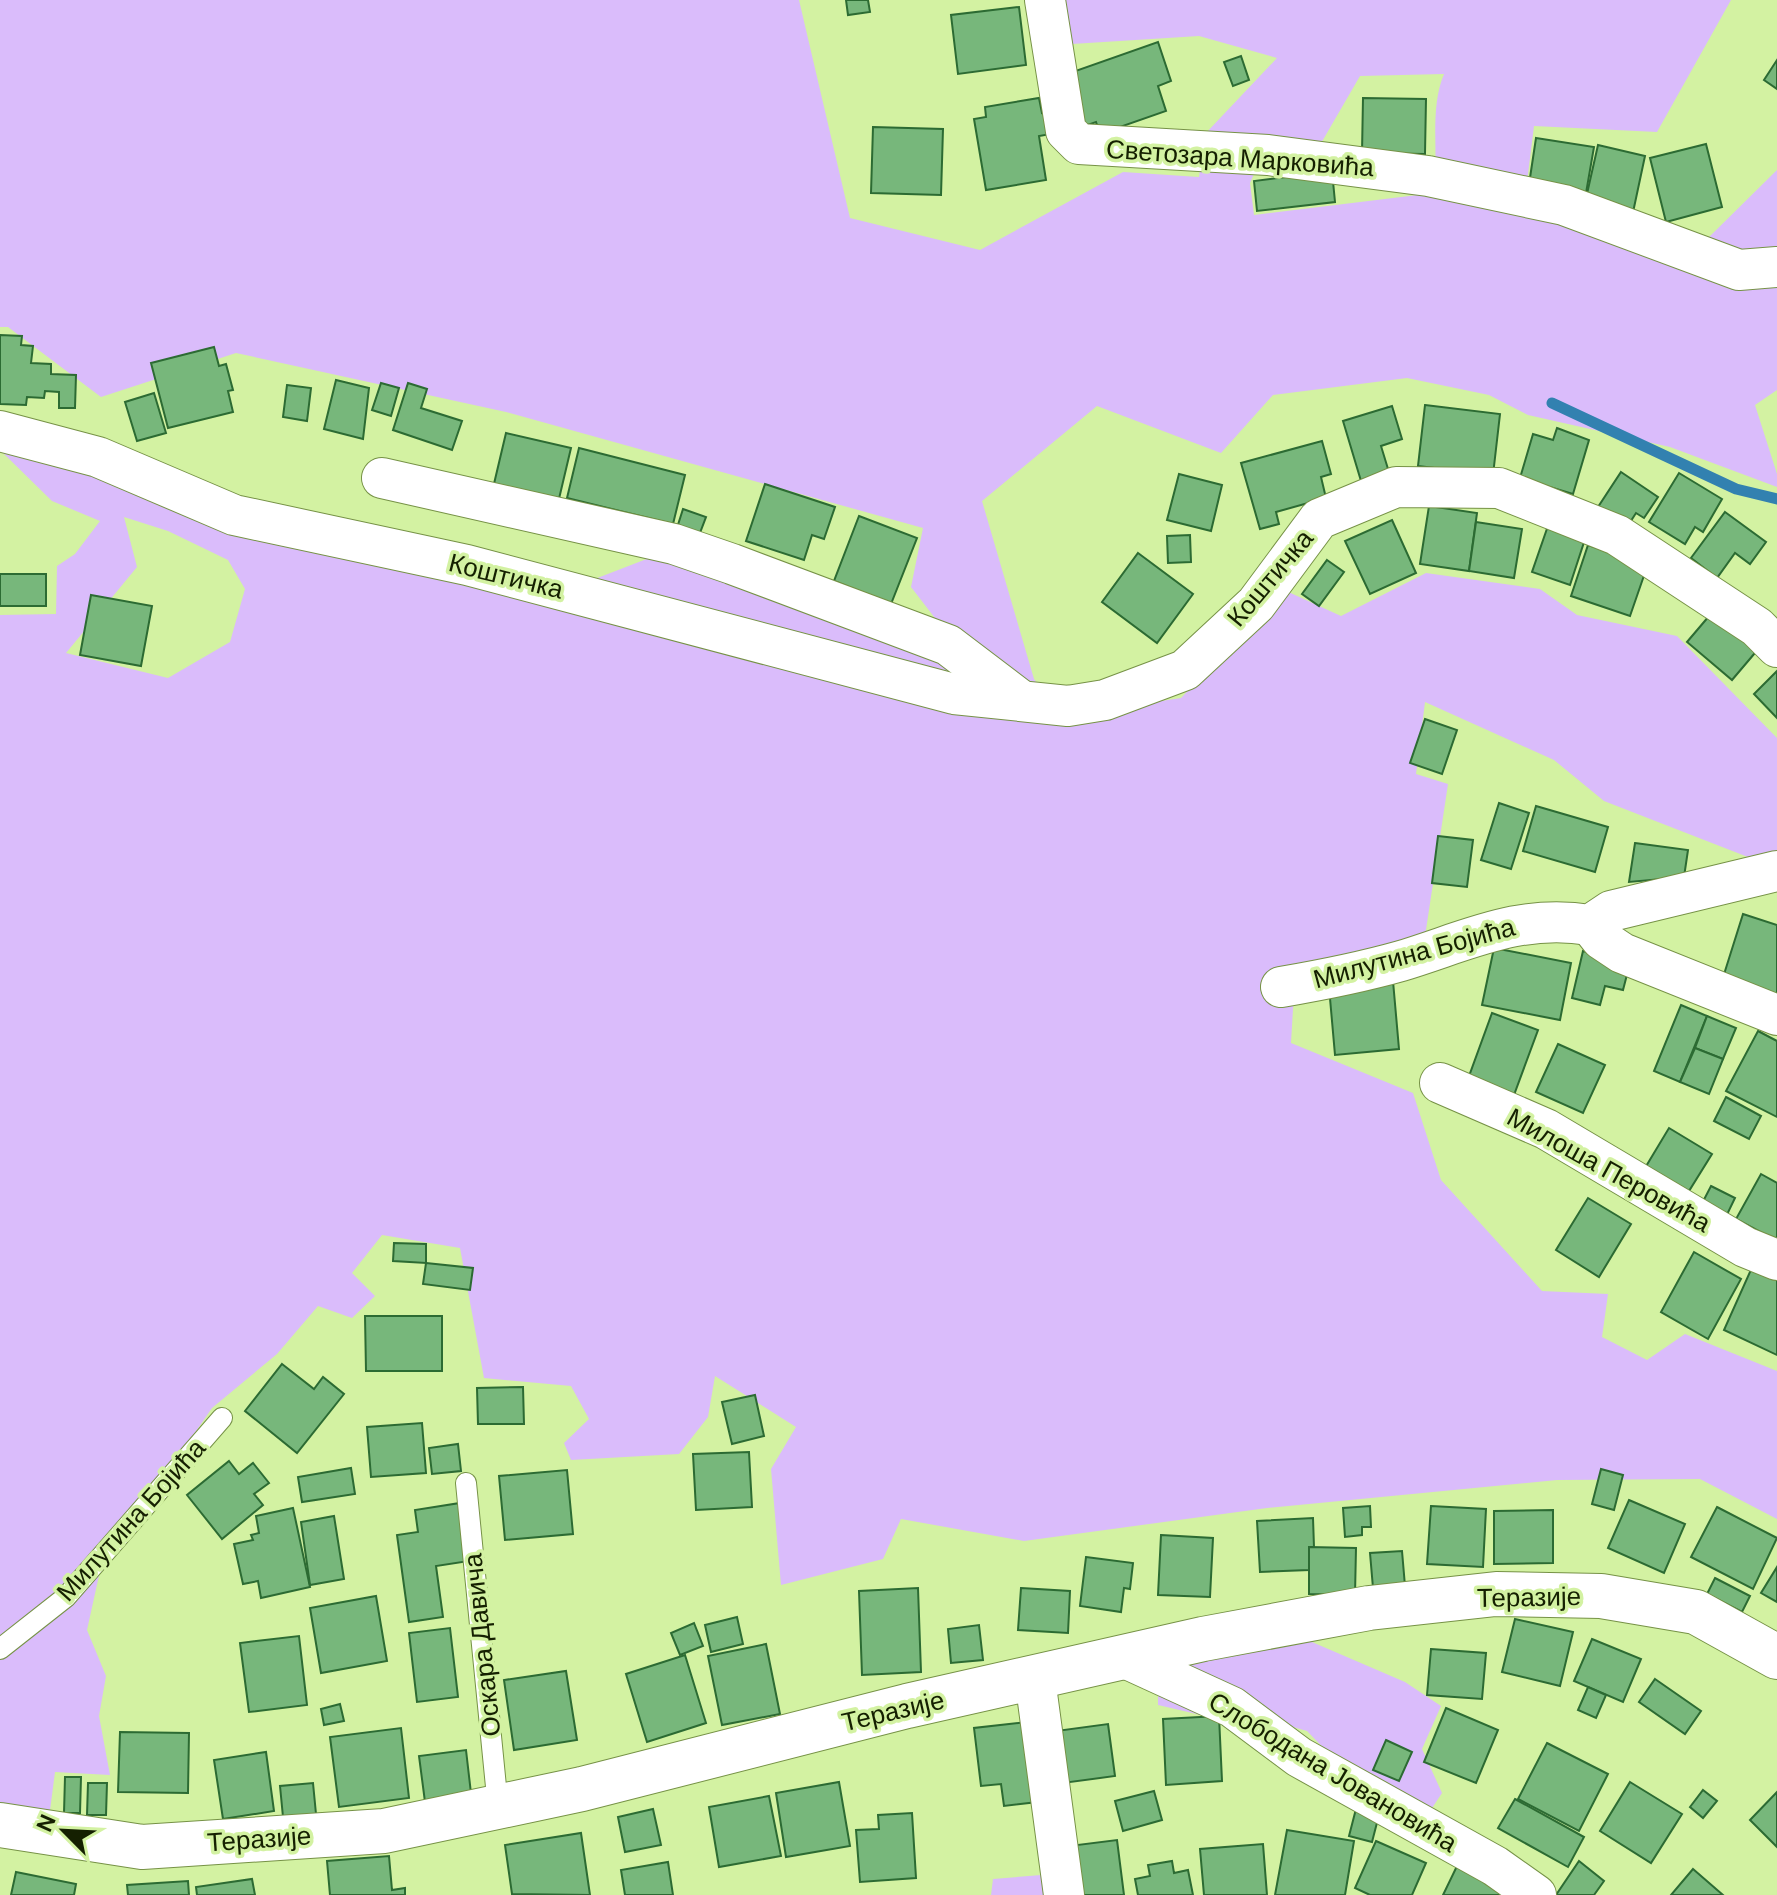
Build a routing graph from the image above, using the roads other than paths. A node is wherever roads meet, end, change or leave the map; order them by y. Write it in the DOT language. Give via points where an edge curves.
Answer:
graph roads {
  1 [pos="1045,0"];
  2 [pos="1777,267"];
  3 [pos="0,431"];
  4 [pos="382,478"];
  5 [pos="1777,647"];
  6 [pos="1019,699"];
  7 [pos="1777,871"];
  8 [pos="1590,925"];
  9 [pos="1281,987"];
  10 [pos="1777,1015"];
  11 [pos="1440,1083"];
  12 [pos="1777,1260"];
  13 [pos="222,1418"];
  14 [pos="466,1483"];
  15 [pos="0,1649"];
  16 [pos="1777,1657"];
  17 [pos="1125,1658"];
  18 [pos="1035,1679"];
  19 [pos="498,1807"];
  20 [pos="0,1825"];
  21 [pos="1064,1895"];
  22 [pos="1536,1895"];
  1 -- 2 [label="street, Светозара Марковића" via="1066,131 1079,144 1268,155 1428,176 1564,205 1739,270"];
  3 -- 6 [label="street, Коштичка" via="98,457 234,515 467,565 954,694"];
  4 -- 6 [label="street, Коштичка" via="674,544 732,564 948,645"];
  5 -- 6 [label="street, Коштичка" via="1757,627 1617,535 1499,488 1396,487 1319,519 1256,604 1185,670 1105,700 1068,706"];
  7 -- 8 [label="street" via="1611,911"];
  8 -- 9 [label="street, Милутина Бојића" via="1559,919 1506,925 1361,973"];
  8 -- 10 [label="street" via="1622,953"];
  11 -- 12 [label="street, Милоша Перовића" via="1546,1129 1745,1247"];
  13 -- 15 [label="lane, Милутина Бојића" via="66,1597"];
  14 -- 19 [label="lane, Оскара Давича"];
  16 -- 17 [label="street, Теразије" via="1696,1612 1601,1596 1496,1594 1369,1608"];
  17 -- 18 [label="street, Теразије"];
  17 -- 22 [label="street, Слободана Јовановића" via="1232,1707 1299,1757 1495,1866"];
  18 -- 19 [label="street, Теразије"];
  18 -- 21 [label="street"];
  19 -- 20 [label="street, Теразије" via="384,1831 142,1847"];
}
